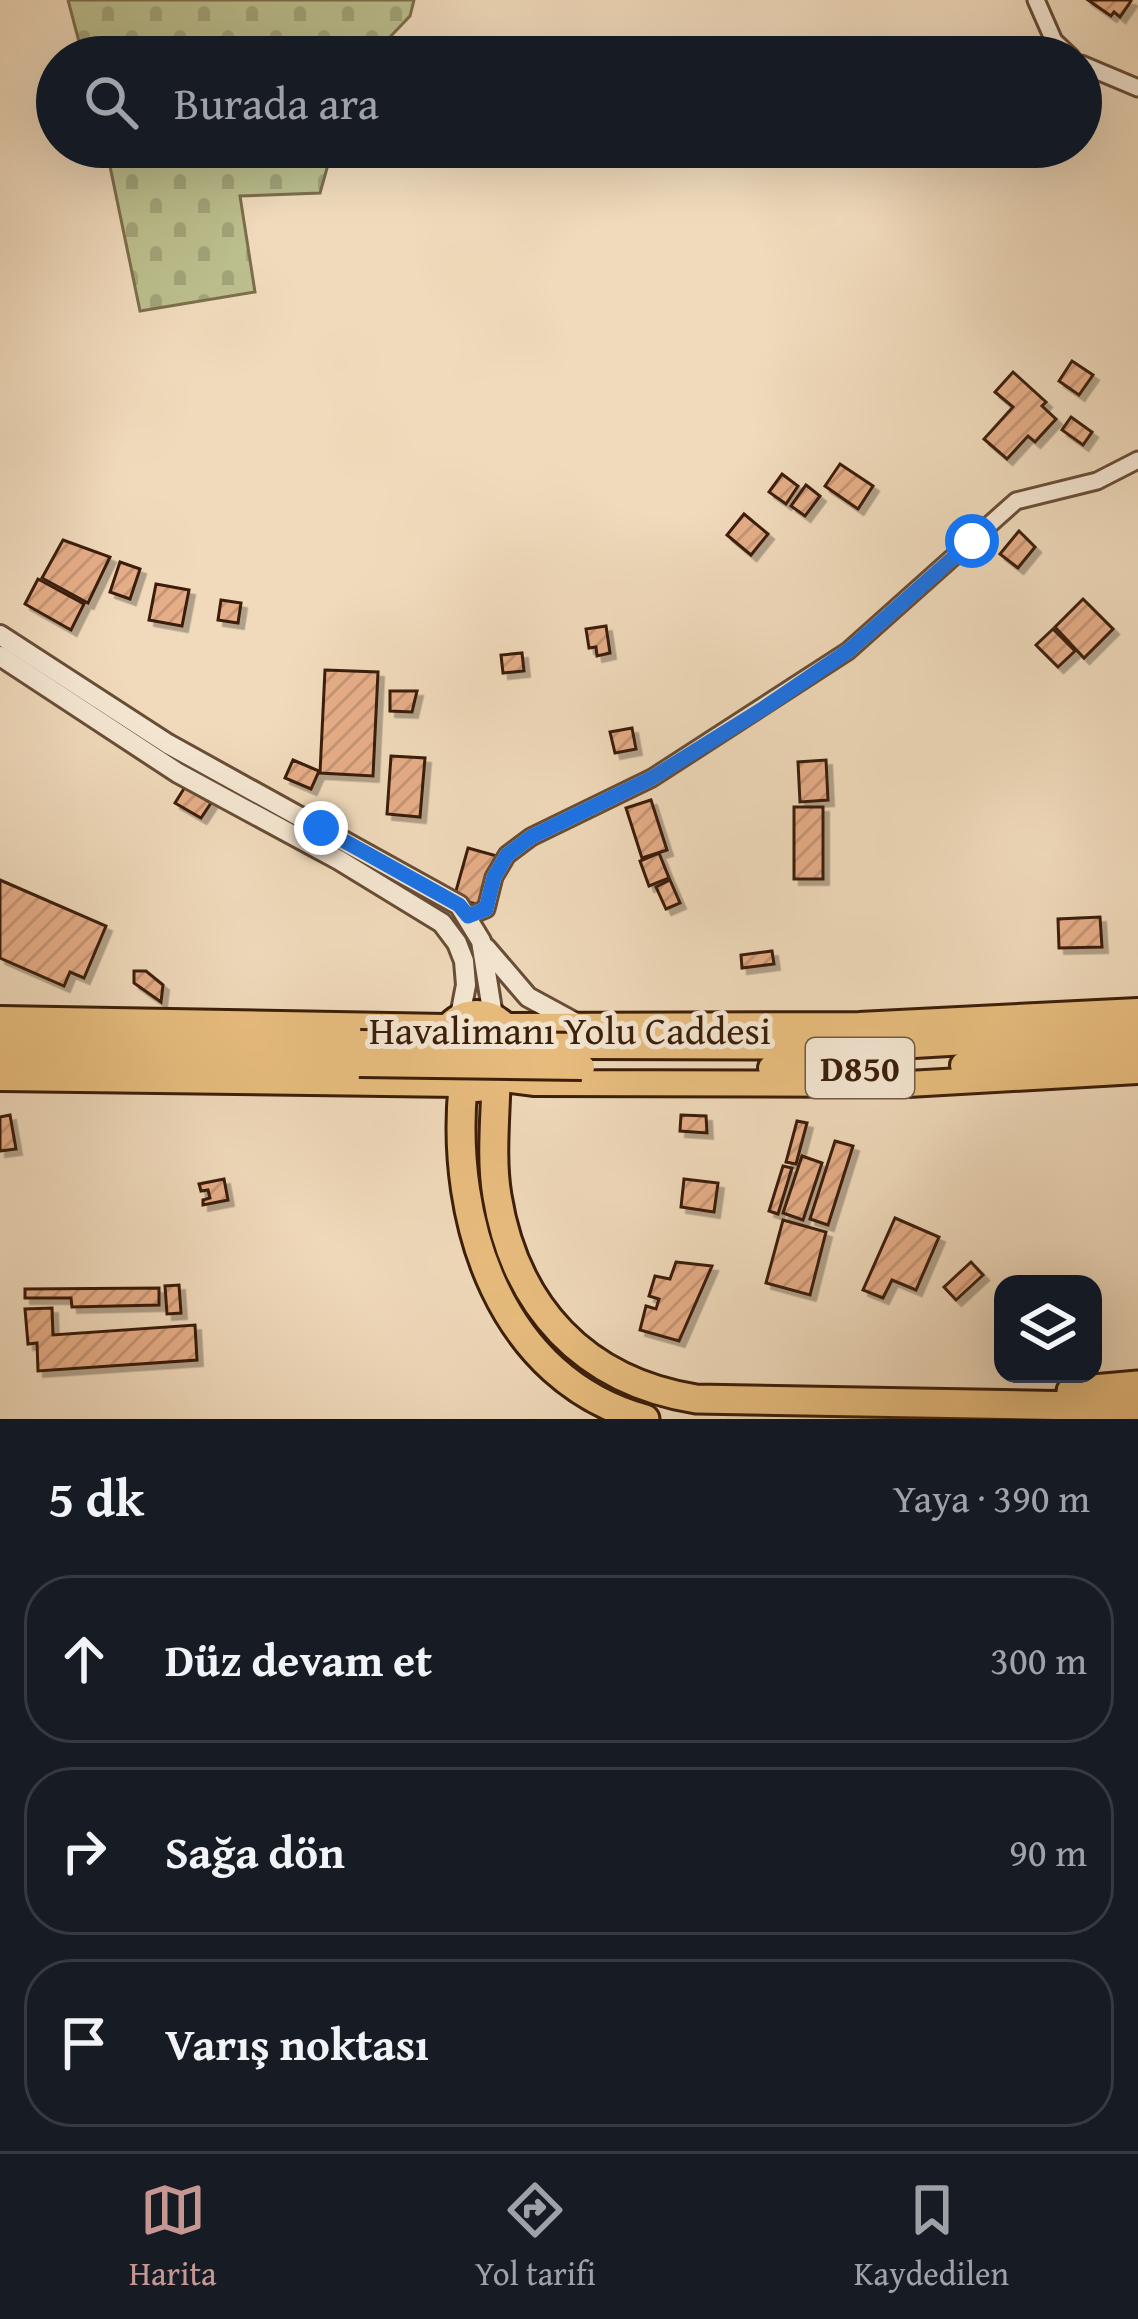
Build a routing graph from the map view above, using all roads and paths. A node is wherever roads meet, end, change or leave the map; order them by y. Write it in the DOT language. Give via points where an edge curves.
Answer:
graph roads {
  1 [pos="1036,0"];
  2 [pos="1052,36"];
  3 [pos="1102,73"];
  4 [pos="1138,88"];
  5 [pos="1138,460"];
  6 [pos="0,635"];
  7 [pos="0,656"];
  8 [pos="468,916"];
  9 [pos="481,941"];
  10 [pos="1138,1011"];
  11 [pos="0,1019"];
  12 [pos="500,1021"];
  13 [pos="453,1022"];
  14 [pos="1138,1032"];
  15 [pos="0,1039"];
  16 [pos="585,1046"];
  17 [pos="1138,1052"];
  18 [pos="360,1054"];
  19 [pos="0,1058"];
  20 [pos="1138,1070"];
  21 [pos="0,1078"];
  22 [pos="500,1081"];
  23 [pos="461,1085"];
  24 [pos="1138,1384"];
  25 [pos="870,1402"];
  26 [pos="1138,1407"];
  27 [pos="645,1419"];
  1 -- 2 [label="street"];
  3 -- 4 [label="street"];
  5 -- 8 [label="street" via="1096,481 1016,501 848,651 652,778 507,855 486,909"];
  6 -- 8 [label="street" via="168,744"];
  7 -- 13 [label="street" via="178,772 442,923 464,962 466,985"];
  8 -- 9 [label="street"];
  9 -- 12 [label="street"];
  9 -- 16 [label="street" via="528,997 566,1020"];
  10 -- 16 [label="highway"];
  11 -- 13 [label="highway"];
  12 -- 13 [label="highway" via="477,1012"];
  12 -- 16 [label="highway"];
  12 -- 22 [label="highway" via="515,1048"];
  13 -- 23 [label="highway" via="440,1061"];
  14 -- 16 [label="highway, Havalimanı Yolu Caddesi / D850" via="880,1047"];
  15 -- 18 [label="highway, Havalimanı Yolu Caddesi / D850"];
  16 -- 17 [label="highway, Havalimanı Yolu Caddesi / D850" via="970,1065"];
  16 -- 18 [label="highway, Havalimanı Yolu Caddesi / D850, bridge"];
  18 -- 19 [label="highway, Havalimanı Yolu Caddesi / D850"];
  20 -- 22 [label="highway" via="847,1085"];
  21 -- 23 [label="highway"];
  22 -- 23 [label="highway" via="481,1089"];
  22 -- 25 [label="highway" via="496,1191 507,1246 556,1329 591,1360 663,1394 696,1400"];
  23 -- 27 [label="highway" via="464,1189 494,1293 544,1361 590,1396"];
  24 -- 25 [label="highway"];
  25 -- 26 [label="highway"];
}
